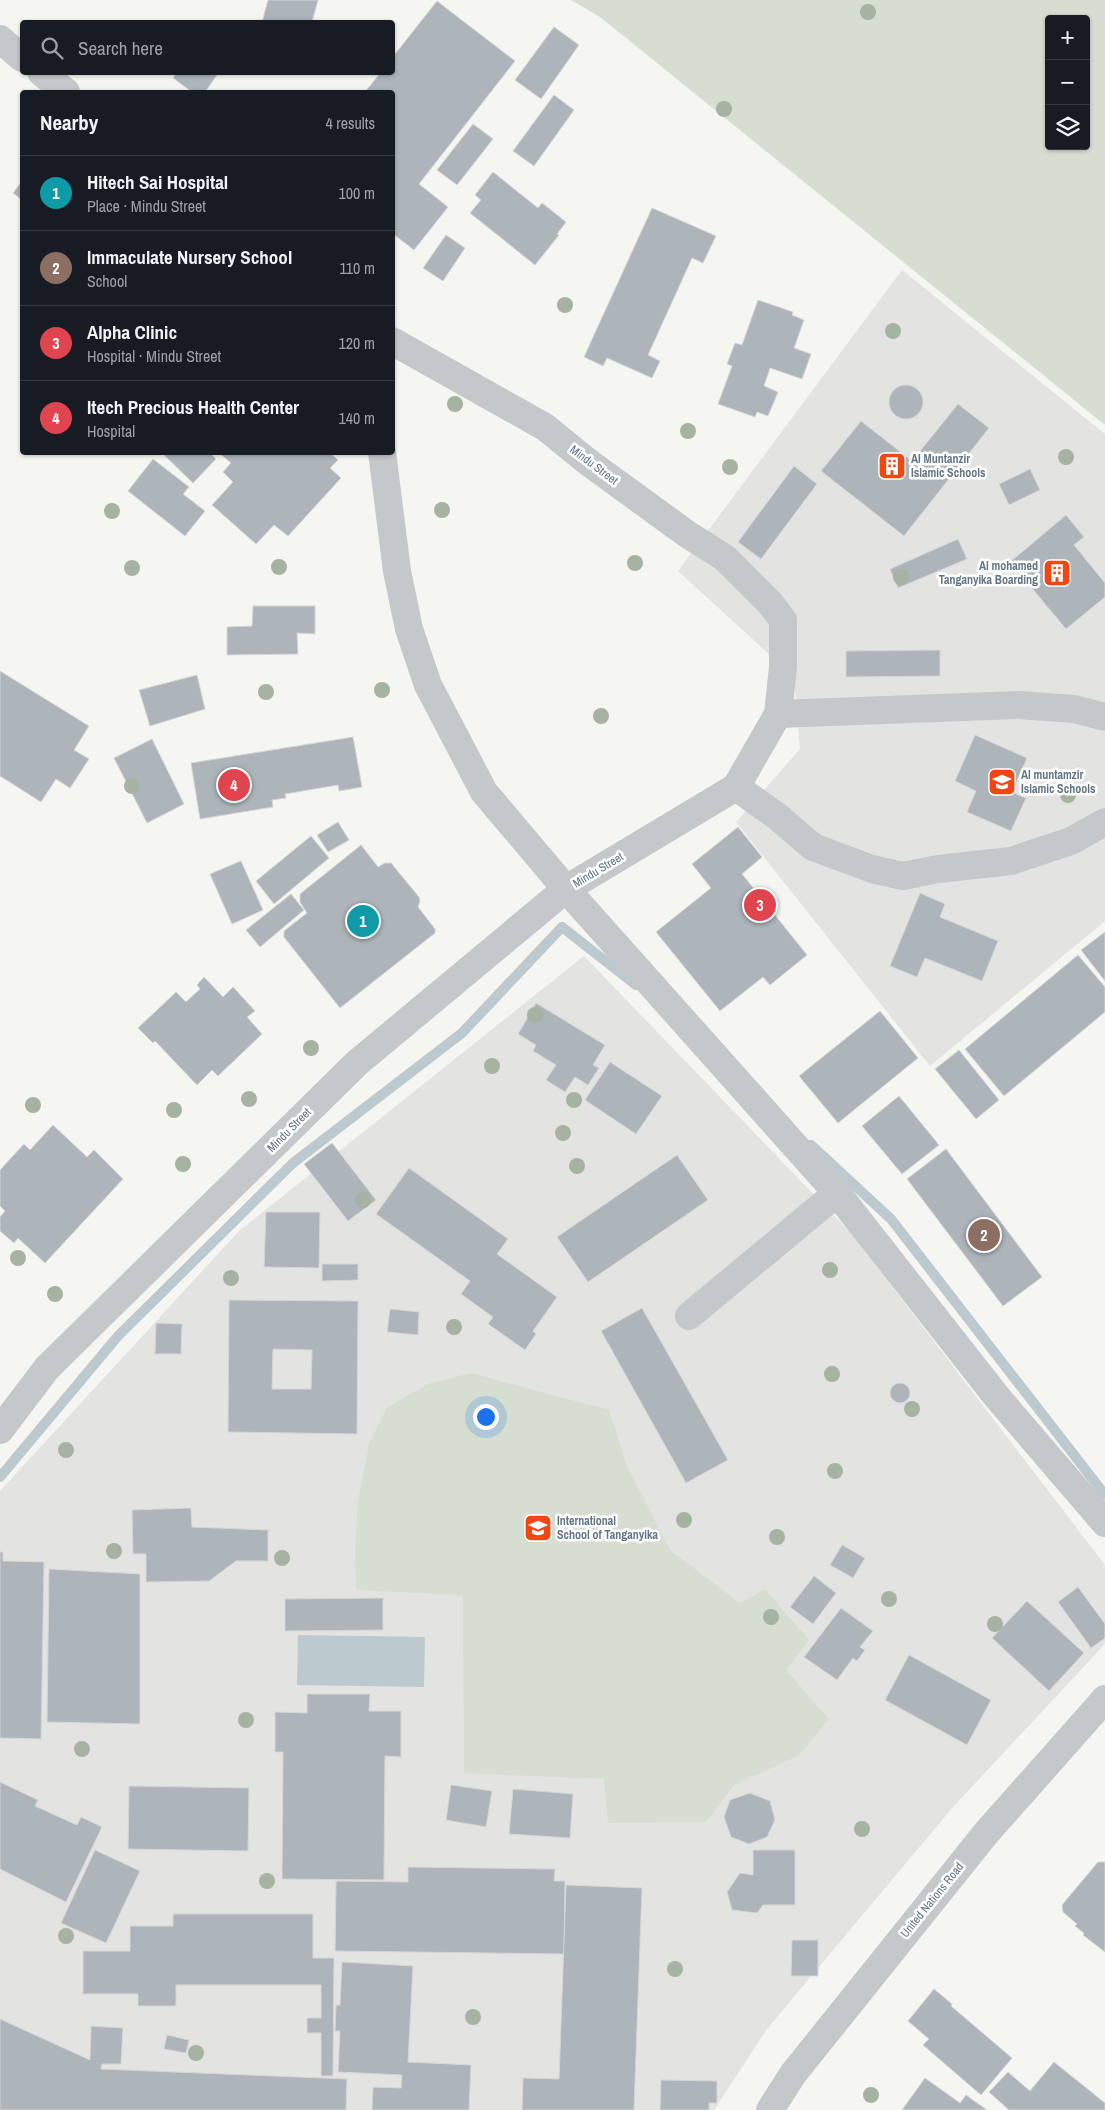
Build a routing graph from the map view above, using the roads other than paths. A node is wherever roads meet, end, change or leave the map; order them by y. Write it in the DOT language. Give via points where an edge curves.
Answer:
graph roads {
  1 [pos="0,39"];
  2 [pos="20,56"];
  3 [pos="45,75"];
  4 [pos="64,90"];
  5 [pos="395,343"];
  6 [pos="382,455"];
  7 [pos="778,714"];
  8 [pos="1105,717"];
  9 [pos="736,787"];
  10 [pos="1105,822"];
  11 [pos="566,889"];
  12 [pos="837,1193"];
  13 [pos="690,1316"];
  14 [pos="0,1430"];
  15 [pos="1105,1523"];
  16 [pos="1105,1699"];
  17 [pos="770,2110"];
  1 -- 2 [label="street"];
  3 -- 4 [label="street"];
  5 -- 7 [label="street, Mindu Street" via="545,427 687,534 726,558 784,620 784,667"];
  6 -- 11 [label="street" via="397,571 409,629 428,685 484,792"];
  7 -- 8 [label="street" via="1019,705 1074,709"];
  7 -- 9 [label="street, Mindu Street"];
  9 -- 10 [label="street" via="812,846 872,869 903,876 1011,860 1071,841"];
  9 -- 11 [label="street, Mindu Street"];
  11 -- 12 [label="street"];
  11 -- 14 [label="street, Mindu Street" via="357,1063 47,1368"];
  12 -- 13 [label="street"];
  12 -- 15 [label="street" via="997,1397"];
  16 -- 17 [label="street, United Nations Road" via="987,1832 793,2074"];
}
